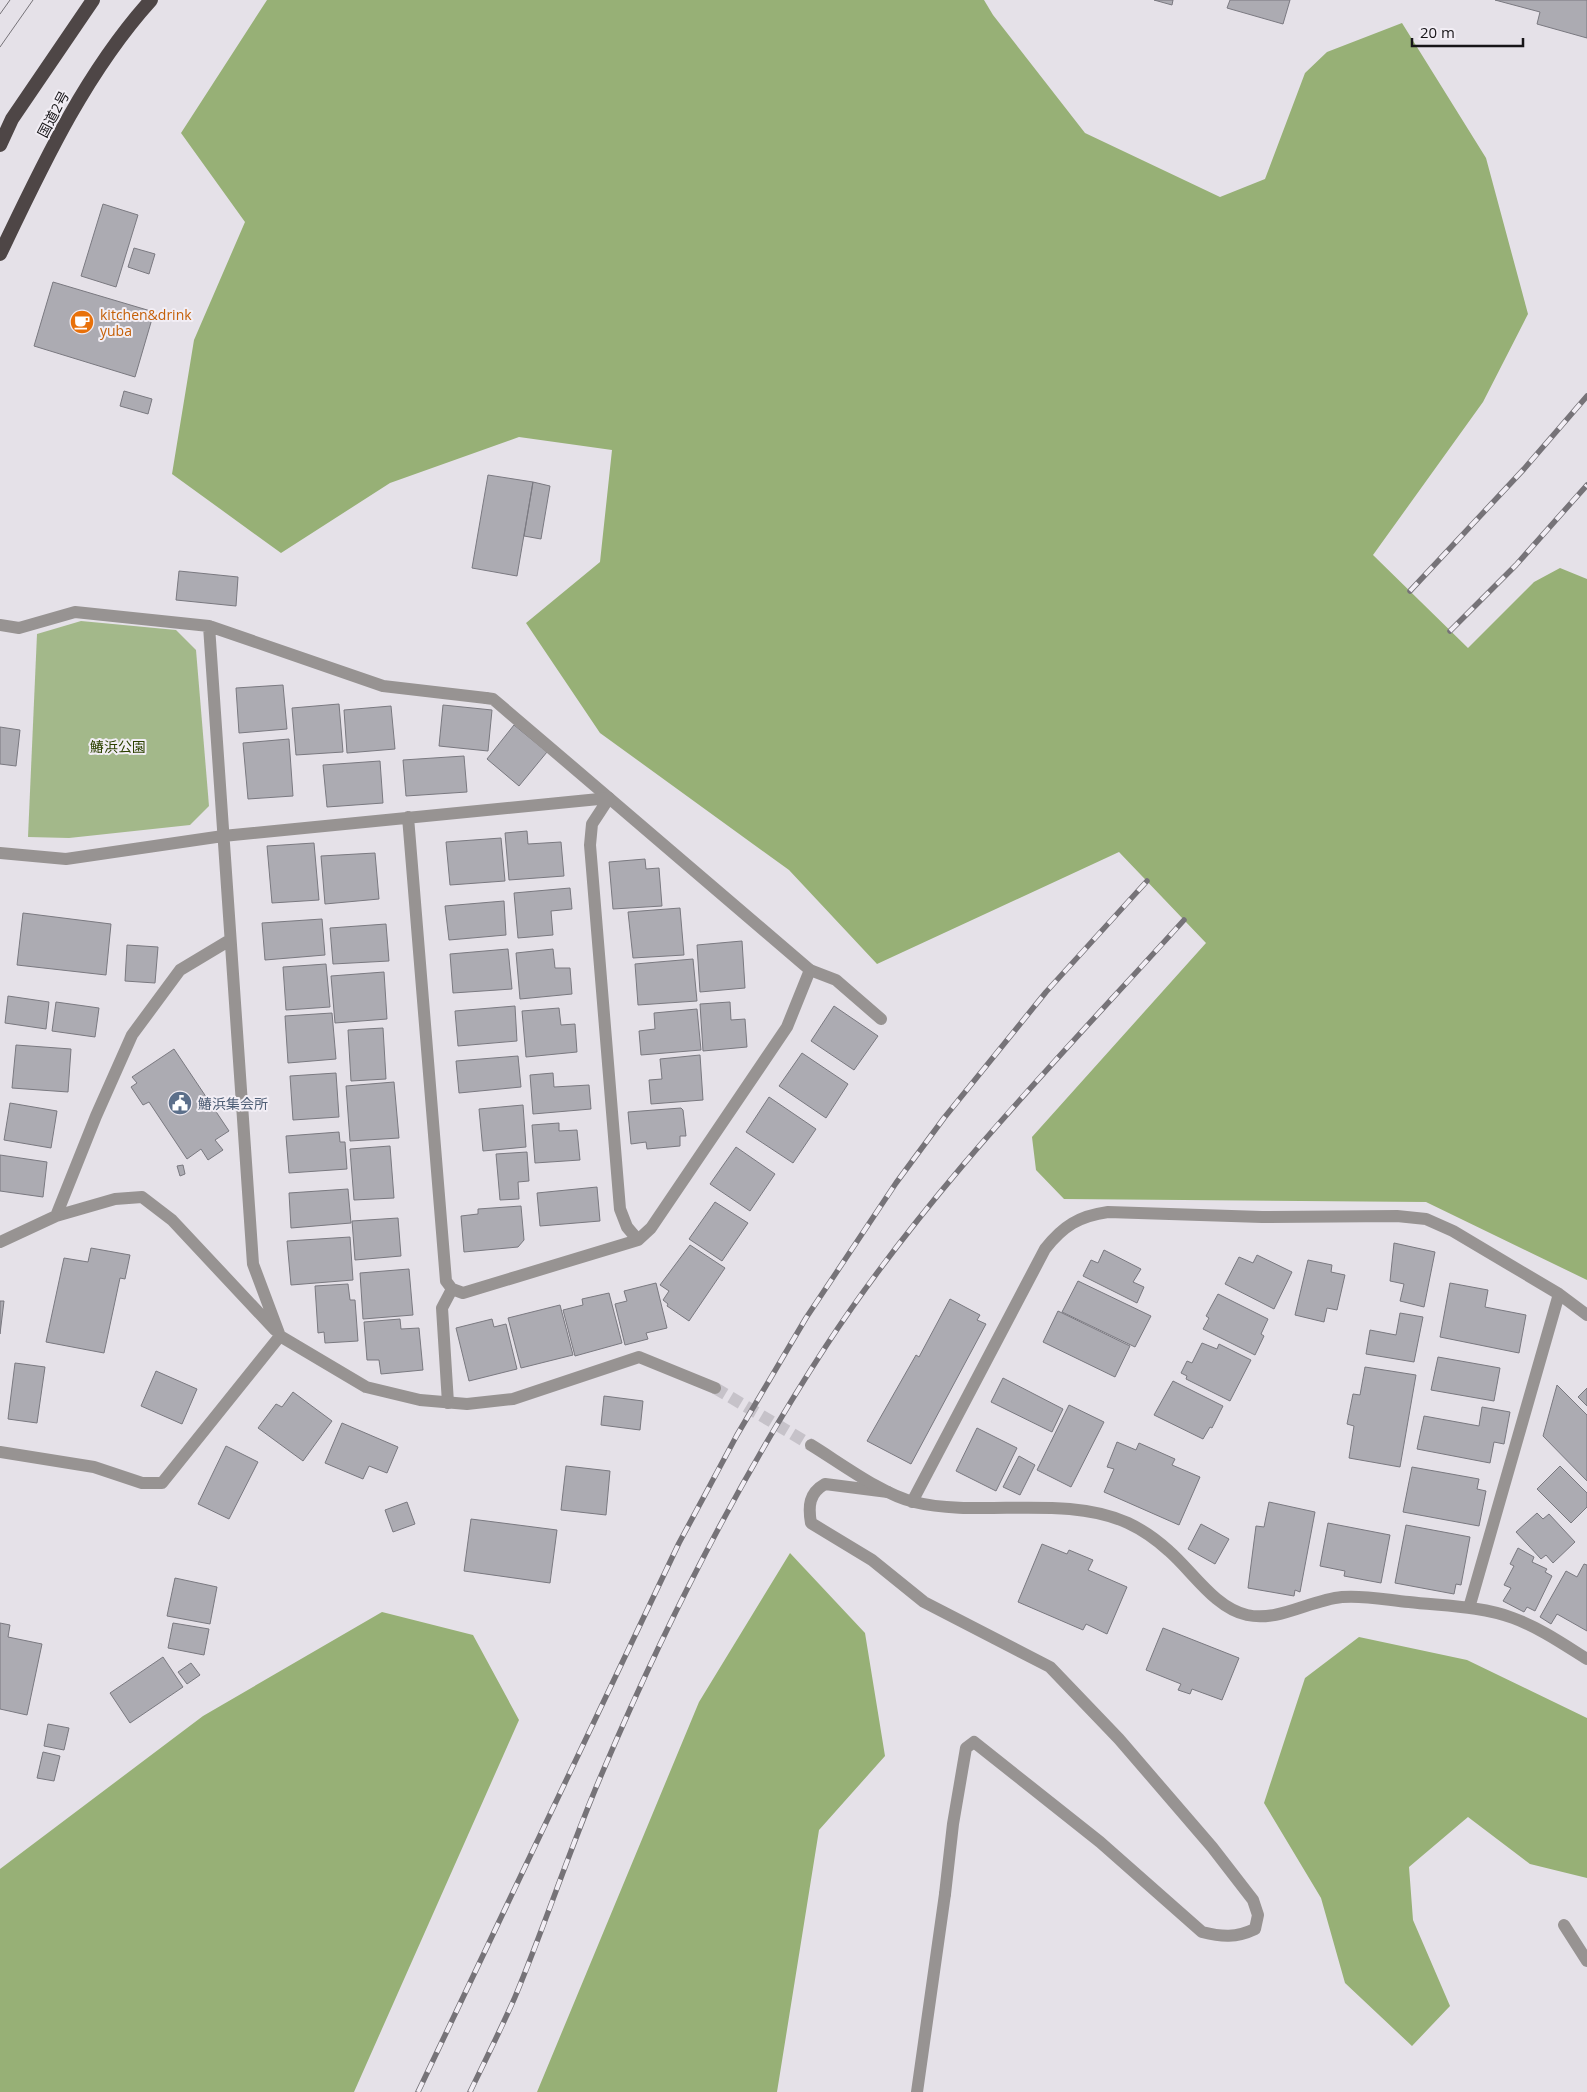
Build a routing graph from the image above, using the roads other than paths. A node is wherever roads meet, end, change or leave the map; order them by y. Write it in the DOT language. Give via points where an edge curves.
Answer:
graph roads {
  1 [pos="93,0"];
  2 [pos="150,0"];
  3 [pos="0,146"];
  4 [pos="0,254"];
  5 [pos="0,625"];
  6 [pos="209,626"];
  7 [pos="609,798"];
  8 [pos="408,818"];
  9 [pos="223,836"];
  10 [pos="0,853"];
  11 [pos="230,940"];
  12 [pos="810,970"];
  13 [pos="881,1019"];
  14 [pos="56,1216"];
  15 [pos="638,1240"];
  16 [pos="0,1242"];
  17 [pos="452,1289"];
  18 [pos="1560,1294"];
  19 [pos="1587,1315"];
  20 [pos="280,1336"];
  21 [pos="715,1388"];
  22 [pos="448,1402"];
  23 [pos="811,1445"];
  24 [pos="0,1452"];
  25 [pos="888,1492"];
  26 [pos="912,1502"];
  27 [pos="1469,1608"];
  28 [pos="1587,1659"];
  29 [pos="1564,1925"];
  30 [pos="1587,1961"];
  31 [pos="917,2092"];
  1 -- 3 [label="highway, 国道2号" via="12,119"];
  2 -- 4 [label="highway, 国道2号" via="82,95"];
  5 -- 6 [label="street" via="19,628 75,612"];
  6 -- 7 [label="street" via="382,686 493,699"];
  6 -- 9 [label="street"];
  7 -- 8 [label="street"];
  7 -- 12 [label="street"];
  7 -- 15 [label="street" via="592,824 590,845 620,1210 627,1227"];
  8 -- 9 [label="street"];
  8 -- 17 [label="street" via="446,1281"];
  9 -- 10 [label="street" via="66,860"];
  9 -- 11 [label="street"];
  11 -- 14 [label="street" via="180,970 132,1036"];
  11 -- 20 [label="street" via="253,1264"];
  12 -- 13 [label="street" via="836,980"];
  12 -- 15 [label="street" via="787,1027 651,1228"];
  14 -- 16 [label="street"];
  14 -- 20 [label="street" via="115,1198 142,1198 172,1220"];
  15 -- 17 [label="street" via="463,1293"];
  17 -- 22 [label="street" via="442,1308"];
  18 -- 19 [label="street"];
  18 -- 26 [label="street" via="1453,1231 1412,1216 1262,1217 1108,1212 1089,1215 1072,1222 1057,1234 1046,1250"];
  18 -- 27 [label="street"];
  20 -- 22 [label="street" via="366,1386 420,1400"];
  20 -- 24 [label="street" via="162,1483 142,1483 94,1467"];
  21 -- 22 [label="street" via="639,1357 513,1399 467,1404"];
  23 -- 25 [label="street"];
  25 -- 26 [label="street"];
  25 -- 31 [label="street" via="826,1484 817,1489 810,1499 811,1523 872,1560 924,1602 1050,1667 1119,1739 1212,1846 1253,1900 1258,1915 1255,1929 1243,1935 1222,1938 1202,1932 1100,1842 974,1742 966,1748 953,1824"];
  26 -- 27 [label="street" via="938,1506 1076,1510 1127,1522 1150,1535 1218,1599 1246,1615 1270,1615 1352,1596"];
  27 -- 28 [label="street" via="1511,1617"];
  29 -- 30 [label="street"];
}
